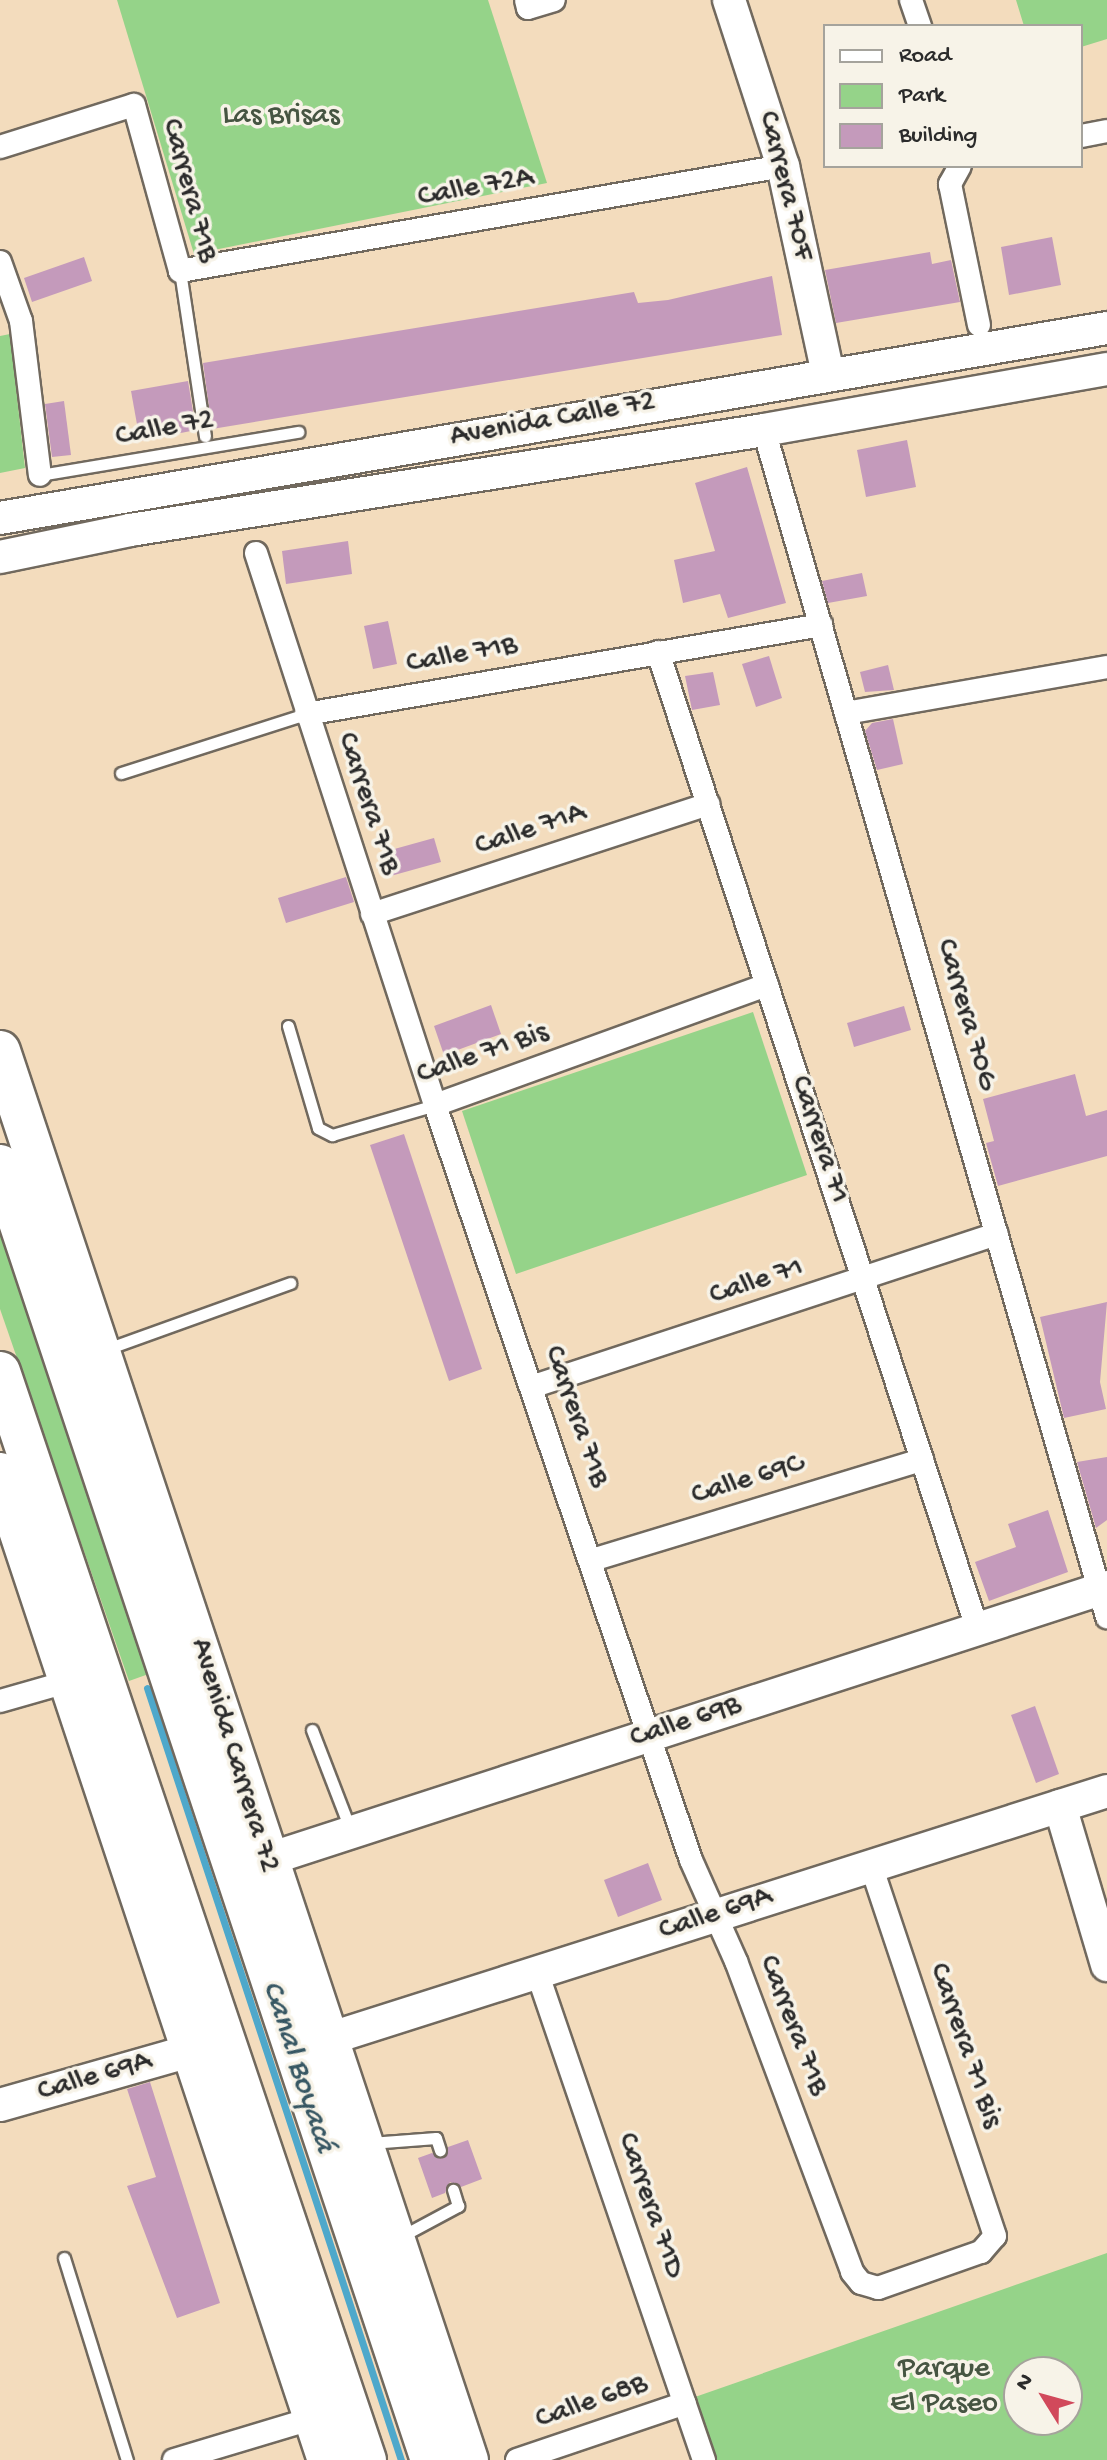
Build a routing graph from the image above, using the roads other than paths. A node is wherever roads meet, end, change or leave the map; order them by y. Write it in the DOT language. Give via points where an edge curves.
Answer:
graph roads {
  1 [pos="554,0"];
  2 [pos="729,0"];
  3 [pos="911,0"];
  4 [pos="527,4"];
  5 [pos="919,24"];
  6 [pos="1107,131"];
  7 [pos="1083,136"];
  8 [pos="0,147"];
  9 [pos="783,166"];
  10 [pos="959,168"];
  11 [pos="0,262"];
  12 [pos="180,271"];
  13 [pos="10,324"];
  14 [pos="979,325"];
  15 [pos="1107,328"];
  16 [pos="1107,369"];
  17 [pos="828,374"];
  18 [pos="764,430"];
  19 [pos="298,432"];
  20 [pos="205,436"];
  21 [pos="40,475"];
  22 [pos="0,518"];
  23 [pos="256,553"];
  24 [pos="0,557"];
  25 [pos="821,625"];
  26 [pos="658,652"];
  27 [pos="1107,667"];
  28 [pos="846,713"];
  29 [pos="306,714"];
  30 [pos="121,773"];
  31 [pos="708,804"];
  32 [pos="372,914"];
  33 [pos="767,985"];
  34 [pos="288,1026"];
  35 [pos="0,1051"];
  36 [pos="435,1105"];
  37 [pos="0,1165"];
  38 [pos="46,1191"];
  39 [pos="997,1234"];
  40 [pos="863,1281"];
  41 [pos="290,1283"];
  42 [pos="44,1298"];
  43 [pos="100,1351"];
  44 [pos="0,1372"];
  45 [pos="534,1386"];
  46 [pos="922,1460"];
  47 [pos="0,1473"];
  48 [pos="592,1560"];
  49 [pos="1105,1592"];
  50 [pos="977,1628"];
  51 [pos="70,1681"];
  52 [pos="0,1701"];
  53 [pos="312,1730"];
  54 [pos="650,1735"];
  55 [pos="1107,1791"];
  56 [pos="1060,1806"];
  57 [pos="215,1808"];
  58 [pos="351,1832"];
  59 [pos="121,1840"];
  60 [pos="266,1860"];
  61 [pos="871,1866"];
  62 [pos="184,1915"];
  63 [pos="715,1916"];
  64 [pos="1107,1965"];
  65 [pos="537,1972"];
  66 [pos="325,2040"];
  67 [pos="190,2051"];
  68 [pos="0,2105"];
  69 [pos="361,2142"];
  70 [pos="440,2150"];
  71 [pos="453,2190"];
  72 [pos="393,2239"];
  73 [pos="64,2258"];
  74 [pos="869,2287"];
  75 [pos="685,2403"];
  76 [pos="314,2418"];
  77 [pos="127,2460"];
  78 [pos="174,2460"];
  79 [pos="328,2460"];
  80 [pos="366,2460"];
  81 [pos="431,2460"];
  82 [pos="468,2460"];
  83 [pos="517,2460"];
  84 [pos="704,2460"];
  1 -- 4 [label="street"];
  2 -- 9 [label="street, Carrera 70F"];
  3 -- 5 [label="street"];
  6 -- 7 [label="street"];
  8 -- 12 [label="street, Carrera 71B" via="134,105"];
  9 -- 12 [label="street, Calle 72A"];
  9 -- 17 [label="street, Carrera 70F"];
  10 -- 14 [label="street" via="950,184"];
  11 -- 13 [label="street"];
  12 -- 20 [label="lane, Carrera 71B"];
  13 -- 21 [label="street"];
  15 -- 17 [label="street, Avenida Calle 72"];
  16 -- 18 [label="street, Avenida Calle 72"];
  17 -- 22 [label="street, Avenida Calle 72"];
  18 -- 24 [label="street, Avenida Calle 72" via="130,530"];
  18 -- 25 [label="street, Carrera 70G"];
  19 -- 21 [label="lane, Calle 72"];
  23 -- 29 [label="street, Carrera 71B"];
  25 -- 26 [label="street, Calle 71B"];
  25 -- 28 [label="street, Carrera 70G"];
  26 -- 29 [label="street, Calle 71B"];
  26 -- 31 [label="street, Carrera 71"];
  27 -- 28 [label="street"];
  28 -- 39 [label="street, Carrera 70G"];
  29 -- 30 [label="lane, Calle 71B"];
  29 -- 32 [label="street, Carrera 71B"];
  31 -- 32 [label="street, Calle 71A"];
  31 -- 33 [label="street, Carrera 71"];
  32 -- 36 [label="street, Carrera 71B"];
  33 -- 36 [label="street, Calle 71 Bis"];
  33 -- 40 [label="street, Carrera 71"];
  34 -- 36 [label="lane, Calle 71 Bis" via="318,1128 332,1135"];
  35 -- 38 [label="highway, Avenida Carrera 72"];
  36 -- 45 [label="street, Carrera 71B"];
  37 -- 42 [label="highway, Avenida Carrera 72"];
  38 -- 42 [label="highway"];
  38 -- 43 [label="highway, Avenida Carrera 72"];
  39 -- 40 [label="street, Calle 71"];
  39 -- 49 [label="street, Carrera 70G"];
  40 -- 45 [label="street, Calle 71"];
  40 -- 46 [label="street, Carrera 71"];
  41 -- 43 [label="lane"];
  42 -- 57 [label="highway, Avenida Carrera 72"];
  43 -- 60 [label="highway, Avenida Carrera 72"];
  44 -- 62 [label="highway"];
  45 -- 48 [label="street, Carrera 71B"];
  46 -- 48 [label="street, Calle 69C"];
  46 -- 50 [label="street, Carrera 71"];
  47 -- 51 [label="highway"];
  48 -- 54 [label="street, Carrera 71B"];
  49 -- 50 [label="street, Calle 69B"];
  50 -- 54 [label="street, Calle 69B"];
  51 -- 52 [label="street"];
  51 -- 59 [label="highway"];
  53 -- 58 [label="lane"];
  54 -- 58 [label="street, Calle 69B"];
  54 -- 63 [label="street, Carrera 71B"];
  55 -- 56 [label="street, Calle 69A"];
  56 -- 61 [label="street, Calle 69A"];
  56 -- 64 [label="street"];
  57 -- 60 [label="highway"];
  57 -- 81 [label="highway, Avenida Carrera 72"];
  58 -- 60 [label="street, Calle 69B"];
  59 -- 62 [label="highway"];
  59 -- 67 [label="highway"];
  60 -- 66 [label="highway, Avenida Carrera 72"];
  61 -- 63 [label="street, Calle 69A"];
  61 -- 74 [label="street, Carrera 71 Bis" via="995,2226 991,2245"];
  62 -- 80 [label="highway"];
  63 -- 65 [label="street, Calle 69A"];
  63 -- 74 [label="street, Carrera 71B" via="852,2272"];
  65 -- 66 [label="street, Calle 69A"];
  65 -- 75 [label="street, Carrera 71D"];
  66 -- 69 [label="highway, Avenida Carrera 72"];
  67 -- 68 [label="street, Calle 69A"];
  67 -- 76 [label="highway"];
  69 -- 70 [label="lane" via="436,2138"];
  69 -- 72 [label="highway, Avenida Carrera 72"];
  71 -- 72 [label="lane" via="458,2206"];
  72 -- 82 [label="highway, Avenida Carrera 72"];
  73 -- 77 [label="lane"];
  75 -- 83 [label="street, Calle 68B"];
  75 -- 84 [label="street, Carrera 71D"];
  76 -- 78 [label="street"];
  76 -- 79 [label="highway"];
}
